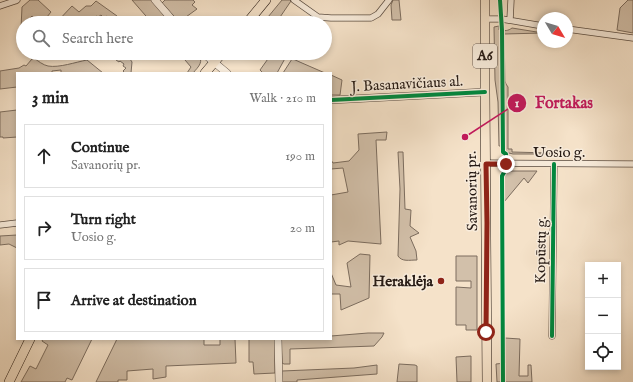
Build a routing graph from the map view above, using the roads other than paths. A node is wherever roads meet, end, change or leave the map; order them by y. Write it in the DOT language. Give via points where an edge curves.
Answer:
graph roads {
  1 [pos="17,0"];
  2 [pos="155,0"];
  3 [pos="266,0"];
  4 [pos="294,0"];
  5 [pos="389,0"];
  6 [pos="485,0"];
  7 [pos="512,0"];
  8 [pos="0,6"];
  9 [pos="169,16"];
  10 [pos="253,16"];
  11 [pos="317,16"];
  12 [pos="332,18"];
  13 [pos="485,19"];
  14 [pos="510,20"];
  15 [pos="537,25"];
  16 [pos="573,30"];
  17 [pos="633,38"];
  18 [pos="212,60"];
  19 [pos="214,62"];
  20 [pos="206,72"];
  21 [pos="226,72"];
  22 [pos="485,92"];
  23 [pos="332,100"];
  24 [pos="486,164"];
  25 [pos="554,164"];
  26 [pos="633,164"];
  27 [pos="16,223"];
  28 [pos="0,225"];
  29 [pos="552,336"];
  30 [pos="30,340"];
  31 [pos="278,340"];
  32 [pos="9,382"];
  33 [pos="279,382"];
  34 [pos="487,382"];
  1 -- 8 [label="street"];
  2 -- 9 [label="street"];
  3 -- 10 [label="main road"];
  4 -- 11 [label="street"];
  5 -- 12 [label="street" via="372,18"];
  6 -- 13 [label="main road, Savanorių pr. / A6"];
  7 -- 14 [label="street"];
  13 -- 14 [label="street"];
  13 -- 22 [label="main road, Savanorių pr. / A6"];
  14 -- 15 [label="street"];
  16 -- 17 [label="street"];
  18 -- 19 [label="street"];
  19 -- 20 [label="main road"];
  19 -- 21 [label="street"];
  22 -- 23 [label="street, J. Basanavičiaus al."];
  22 -- 24 [label="main road, Savanorių pr. / A6"];
  24 -- 25 [label="street, Uosio g."];
  24 -- 34 [label="main road, Savanorių pr. / A6"];
  25 -- 26 [label="street, Uosio g."];
  25 -- 29 [label="street, Kopūstų g."];
  27 -- 28 [label="street"];
  30 -- 32 [label="main road"];
  31 -- 33 [label="street"];
}
